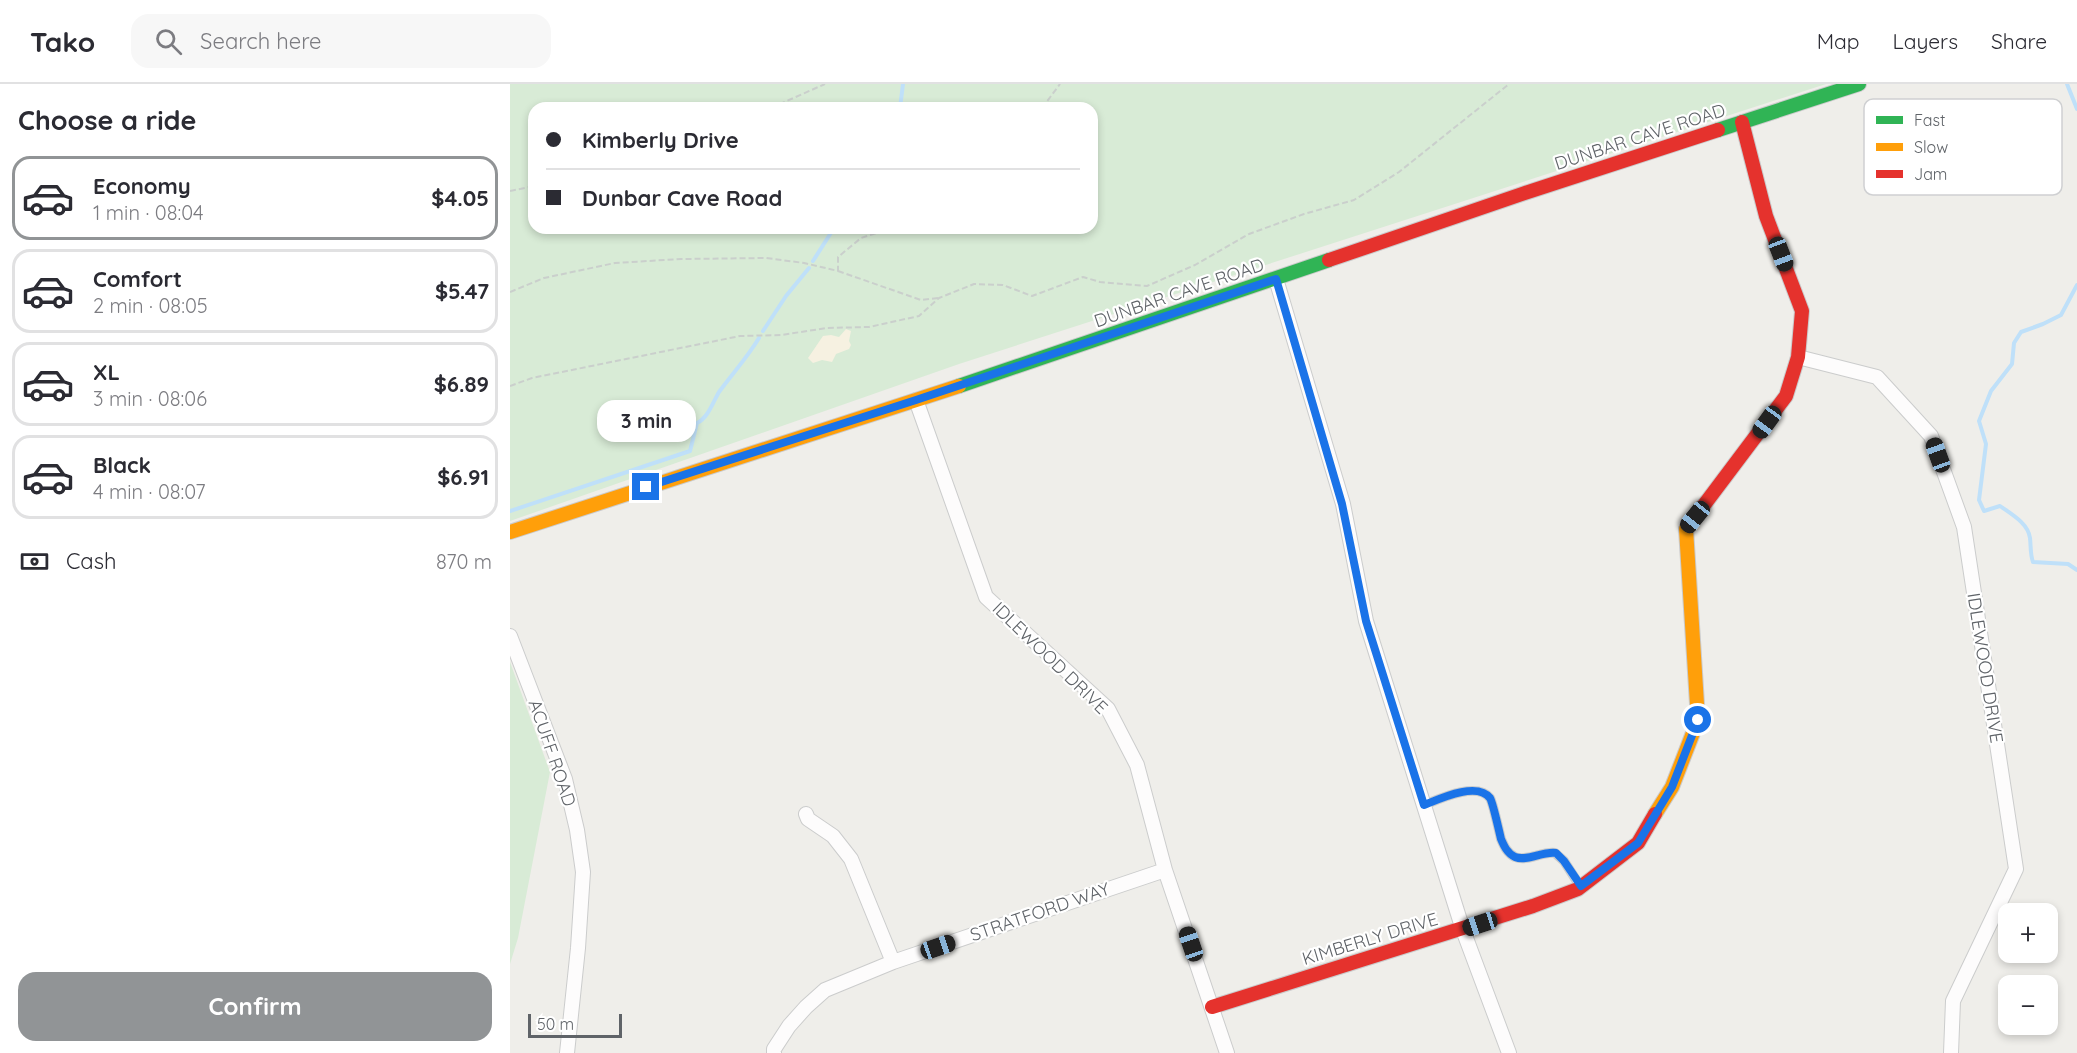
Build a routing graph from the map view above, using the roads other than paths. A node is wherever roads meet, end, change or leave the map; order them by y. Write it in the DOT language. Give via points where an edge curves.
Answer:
graph roads {
  1 [pos="1859,84"];
  2 [pos="1742,122"];
  3 [pos="1276,279"];
  4 [pos="1797,357"];
  5 [pos="916,400"];
  6 [pos="510,532"];
  7 [pos="510,636"];
  8 [pos="1424,805"];
  9 [pos="806,814"];
  10 [pos="1165,870"];
  11 [pos="1581,886"];
  12 [pos="1463,930"];
  13 [pos="893,962"];
  14 [pos="1212,1007"];
  15 [pos="567,1053"];
  16 [pos="774,1053"];
  17 [pos="1227,1053"];
  18 [pos="1509,1053"];
  19 [pos="1951,1053"];
  1 -- 2 [label="main road, DUNBAR CAVE ROAD"];
  2 -- 3 [label="main road, DUNBAR CAVE ROAD"];
  2 -- 4 [label="main road, KIMBERLY DRIVE" via="1766,216 1802,311"];
  3 -- 5 [label="main road, DUNBAR CAVE ROAD"];
  3 -- 8 [label="street" via="1342,504 1366,621"];
  4 -- 11 [label="main road, KIMBERLY DRIVE" via="1786,396 1686,529 1698,720 1672,787 1638,843"];
  4 -- 19 [label="street, IDLEWOOD DRIVE" via="1876,377 1931,436 1964,527 2016,869 1953,1001"];
  5 -- 6 [label="main road, DUNBAR CAVE ROAD"];
  5 -- 10 [label="street, IDLEWOOD DRIVE" via="986,597 1108,709 1137,765"];
  7 -- 15 [label="street, ACUFF ROAD" via="565,779 583,872"];
  8 -- 11 [label="lane" via="1457,793 1474,790 1484,794 1491,799 1509,854 1522,859 1556,853"];
  8 -- 12 [label="street"];
  9 -- 13 [label="street" via="833,836 851,859"];
  10 -- 13 [label="street, STRATFORD WAY"];
  10 -- 14 [label="street, IDLEWOOD DRIVE"];
  11 -- 12 [label="main road, KIMBERLY DRIVE"];
  12 -- 14 [label="main road, KIMBERLY DRIVE"];
  12 -- 18 [label="street"];
  13 -- 16 [label="street, STRATFORD WAY" via="825,990 789,1026"];
  14 -- 17 [label="street, IDLEWOOD DRIVE"];
}
